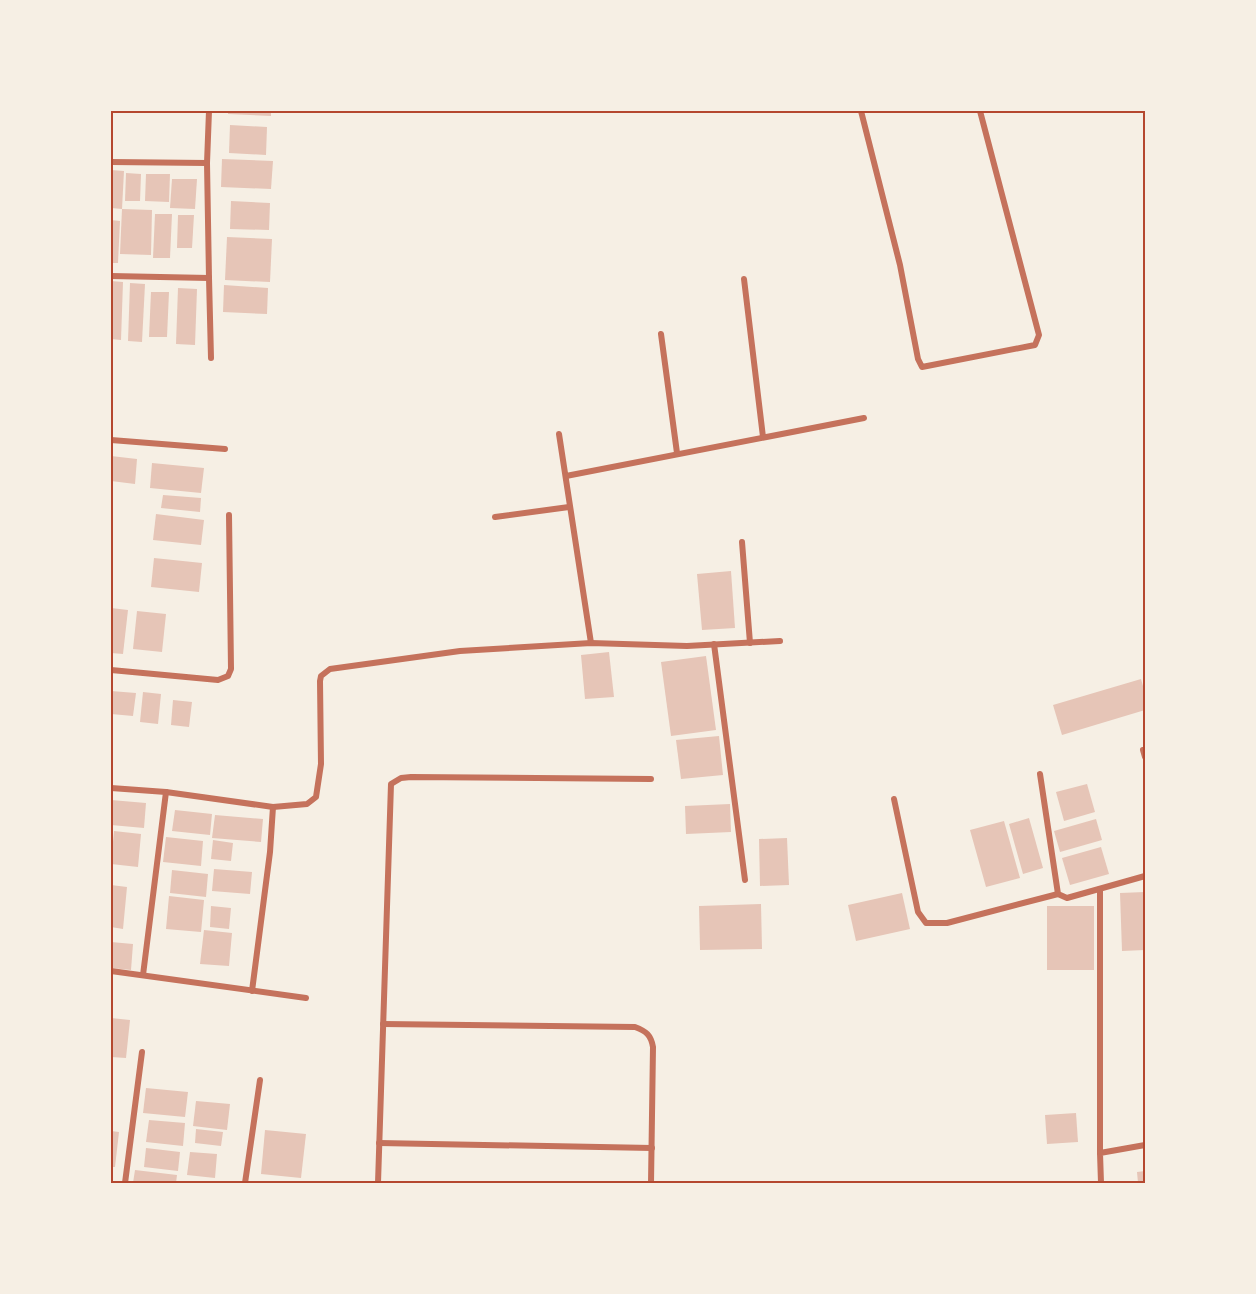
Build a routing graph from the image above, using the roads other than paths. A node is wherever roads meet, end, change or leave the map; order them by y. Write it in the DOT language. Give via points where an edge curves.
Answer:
graph roads {
  1 [pos="210,111"];
  2 [pos="861,111"];
  3 [pos="980,111"];
  4 [pos="111,162"];
  5 [pos="207,163"];
  6 [pos="111,276"];
  7 [pos="209,278"];
  8 [pos="744,279"];
  9 [pos="661,334"];
  10 [pos="212,358"];
  11 [pos="864,418"];
  12 [pos="559,434"];
  13 [pos="763,437"];
  14 [pos="111,440"];
  15 [pos="225,448"];
  16 [pos="677,453"];
  17 [pos="566,476"];
  18 [pos="569,507"];
  19 [pos="229,516"];
  20 [pos="495,518"];
  21 [pos="742,542"];
  22 [pos="780,641"];
  23 [pos="591,643"];
  24 [pos="750,643"];
  25 [pos="714,644"];
  26 [pos="111,670"];
  27 [pos="1040,774"];
  28 [pos="651,778"];
  29 [pos="111,788"];
  30 [pos="166,792"];
  31 [pos="894,799"];
  32 [pos="273,807"];
  33 [pos="1145,876"];
  34 [pos="745,880"];
  35 [pos="1100,889"];
  36 [pos="1058,894"];
  37 [pos="111,971"];
  38 [pos="143,975"];
  39 [pos="252,991"];
  40 [pos="306,998"];
  41 [pos="383,1024"];
  42 [pos="142,1052"];
  43 [pos="260,1080"];
  44 [pos="378,1143"];
  45 [pos="1145,1145"];
  46 [pos="652,1148"];
  47 [pos="1100,1153"];
  48 [pos="124,1183"];
  49 [pos="245,1183"];
  50 [pos="378,1183"];
  51 [pos="651,1183"];
  52 [pos="1101,1183"];
  1 -- 5 [label="street"];
  2 -- 3 [label="street" via="922,367 1035,345 1039,335"];
  4 -- 5 [label="street"];
  5 -- 7 [label="street"];
  6 -- 7 [label="street"];
  7 -- 10 [label="street"];
  8 -- 13 [label="street"];
  9 -- 16 [label="street"];
  11 -- 13 [label="street"];
  12 -- 17 [label="street"];
  13 -- 16 [label="street"];
  14 -- 15 [label="street"];
  16 -- 17 [label="street"];
  17 -- 18 [label="street"];
  18 -- 20 [label="street"];
  18 -- 23 [label="street"];
  19 -- 26 [label="street" via="228,676 218,680"];
  21 -- 24 [label="street"];
  22 -- 24 [label="street"];
  23 -- 25 [label="street"];
  23 -- 32 [label="street" via="460,651 330,669 320,681 321,755 316,796 302,806"];
  24 -- 25 [label="street"];
  25 -- 34 [label="street"];
  27 -- 36 [label="street"];
  28 -- 41 [label="street" via="411,777 391,784"];
  29 -- 30 [label="street"];
  30 -- 32 [label="street"];
  30 -- 38 [label="street"];
  31 -- 36 [label="street" via="918,912 926,923 947,923"];
  32 -- 39 [label="street"];
  33 -- 35 [label="street"];
  35 -- 36 [label="street" via="1067,898"];
  35 -- 47 [label="street"];
  37 -- 38 [label="street"];
  38 -- 39 [label="street"];
  39 -- 40 [label="street"];
  41 -- 44 [label="street"];
  41 -- 46 [label="street" via="635,1027 645,1031 653,1047"];
  42 -- 48 [label="street"];
  43 -- 49 [label="street"];
  44 -- 46 [label="street"];
  44 -- 50 [label="street"];
  45 -- 47 [label="street"];
  46 -- 51 [label="street"];
  47 -- 52 [label="street"];
}
